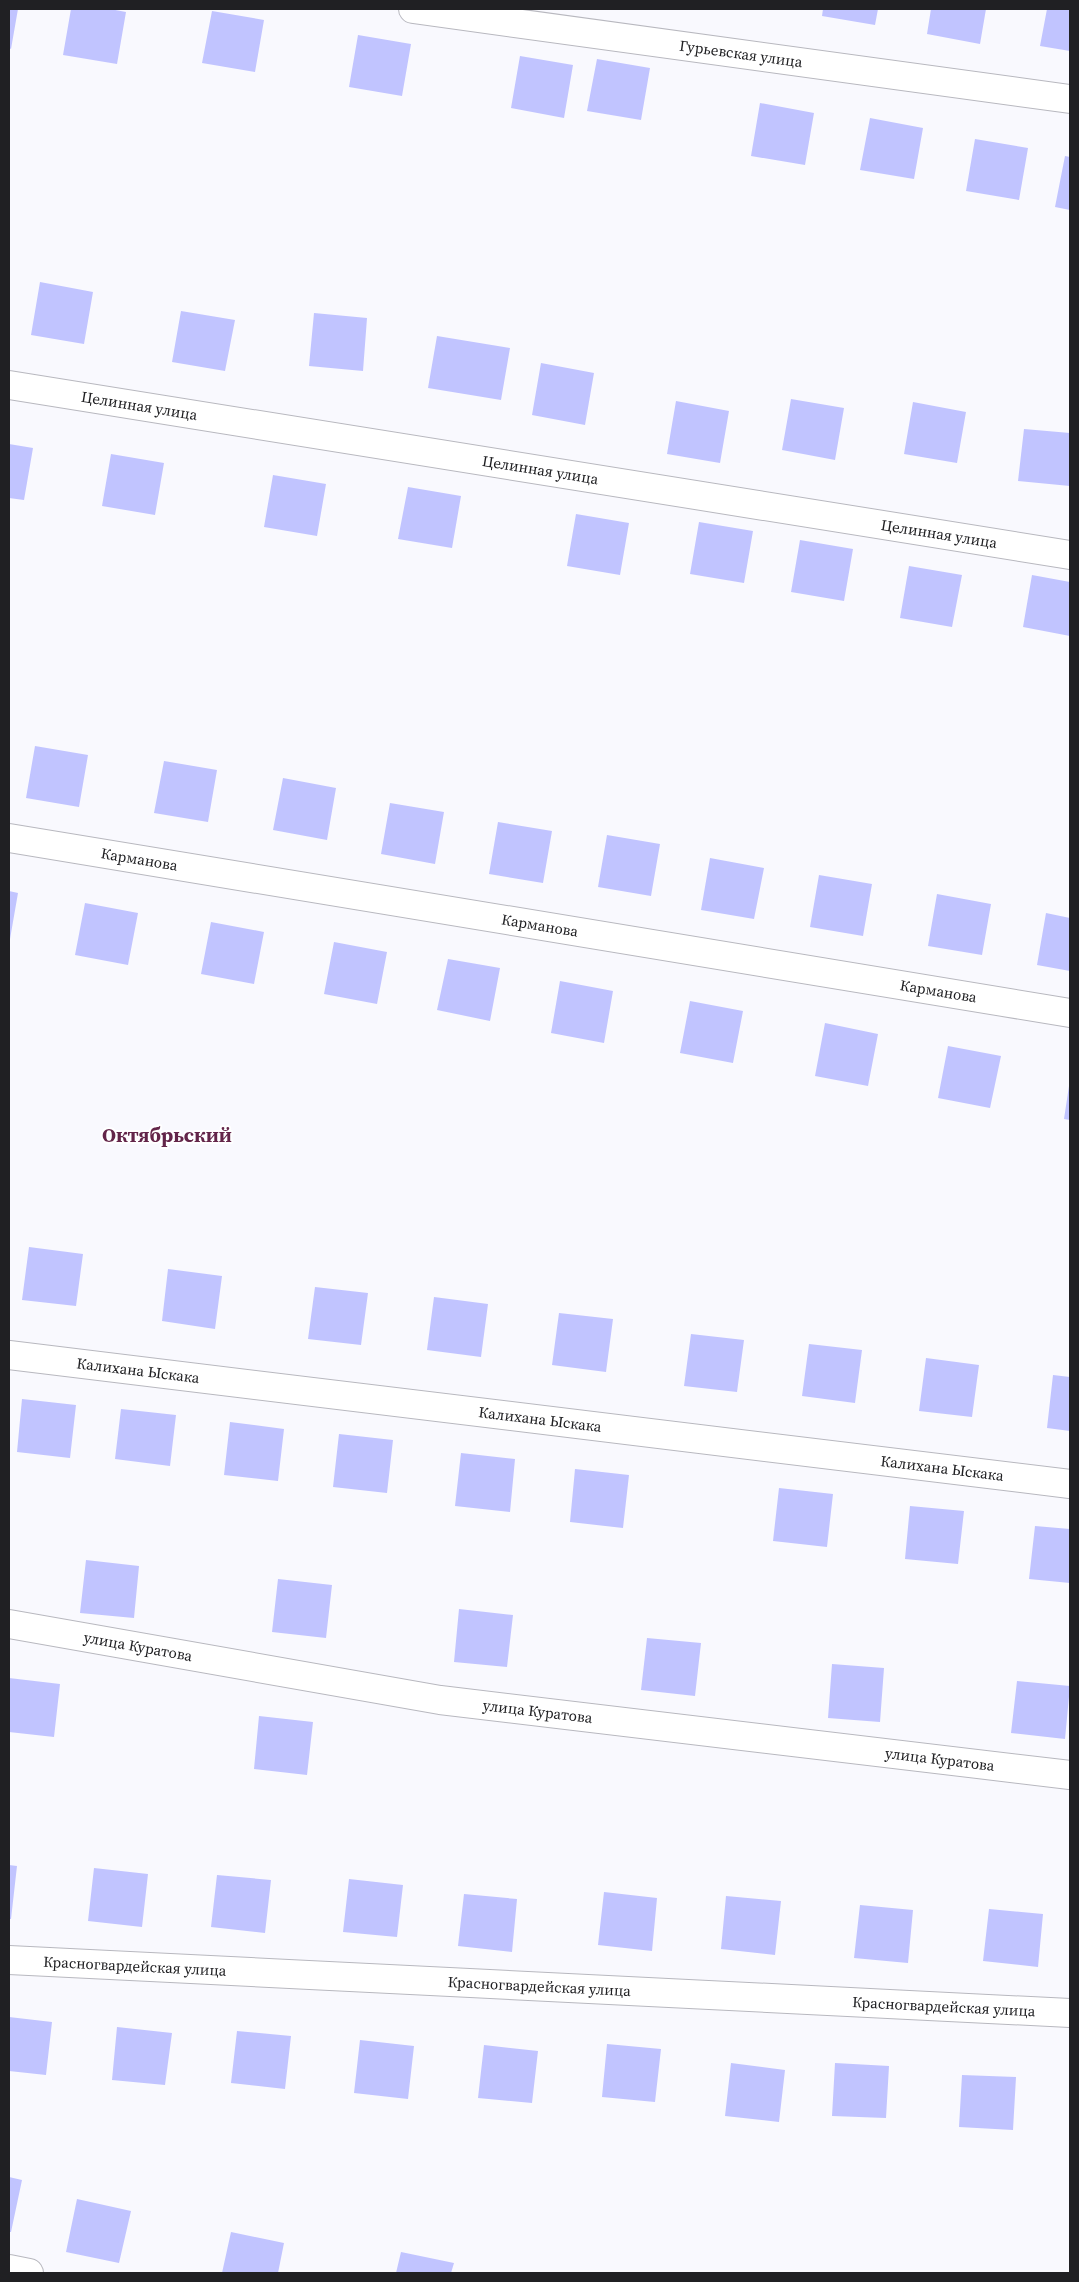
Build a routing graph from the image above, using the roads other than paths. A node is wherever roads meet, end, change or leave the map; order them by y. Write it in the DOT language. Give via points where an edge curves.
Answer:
graph roads {
  1 [pos="413,9"];
  2 [pos="446,11"];
  3 [pos="1070,99"];
  4 [pos="9,385"];
  5 [pos="1070,555"];
  6 [pos="9,838"];
  7 [pos="1070,1012"];
  8 [pos="9,1355"];
  9 [pos="1070,1484"];
  10 [pos="9,1624"];
  11 [pos="1070,1775"];
  12 [pos="9,1960"];
  13 [pos="1070,2014"];
  14 [pos="9,2269"];
  15 [pos="29,2273"];
  1 -- 2 [label="street, Гурьевская улица"];
  2 -- 3 [label="street, Гурьевская улица"];
  4 -- 5 [label="street, Целинная улица"];
  6 -- 7 [label="street, Карманова"];
  8 -- 9 [label="street, Калихана Ыскака"];
  10 -- 11 [label="street, улица Куратова" via="440,1700"];
  12 -- 13 [label="street, Красногвардейская улица"];
  14 -- 15 [label="street"];
}
